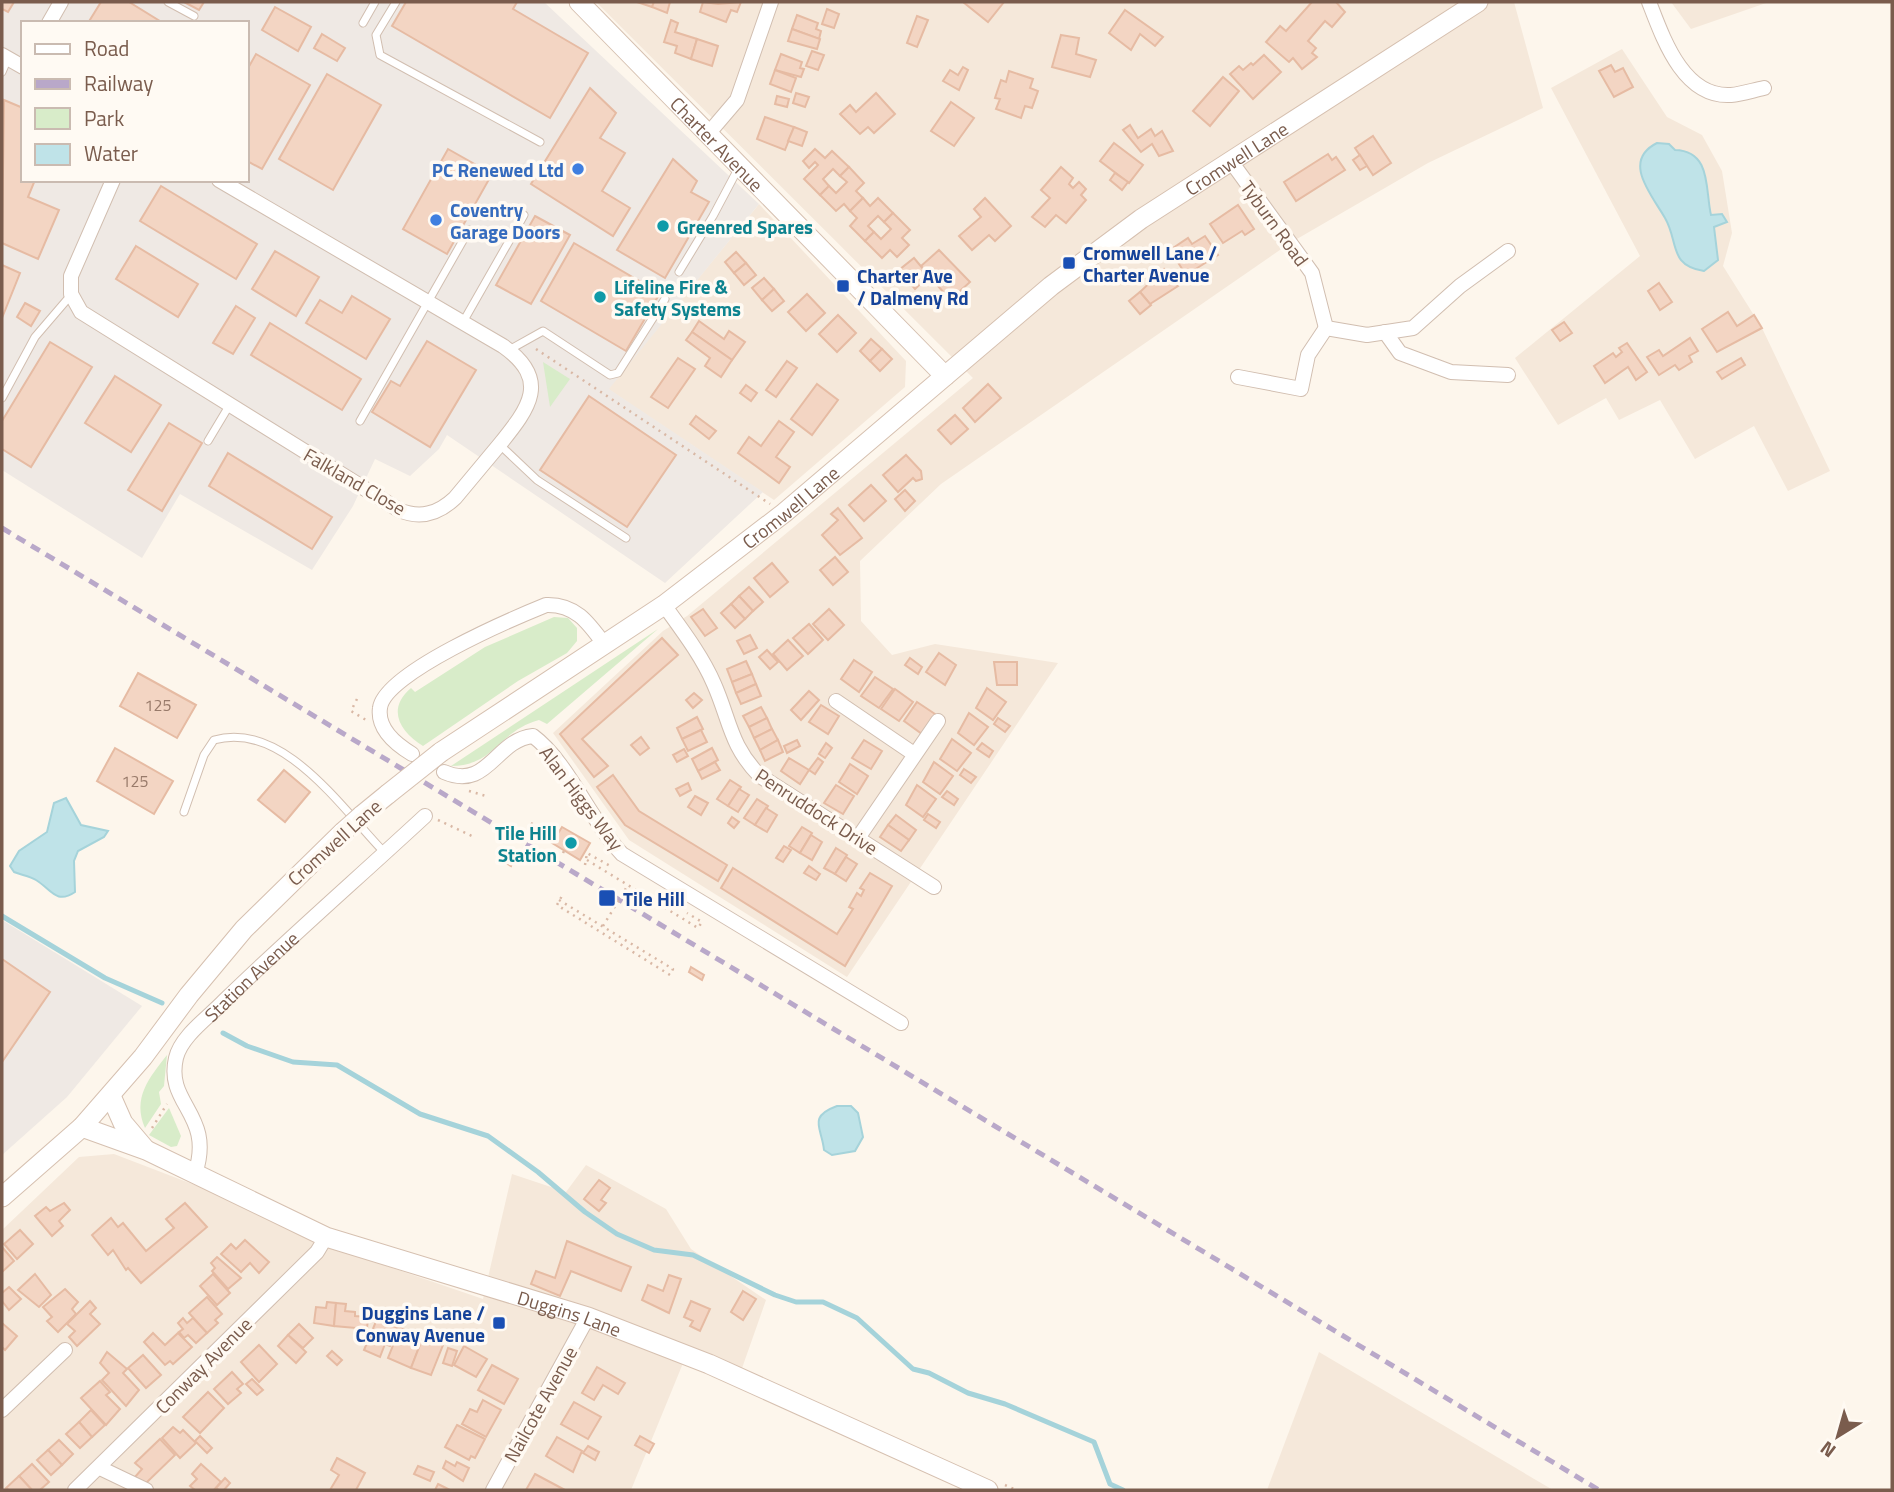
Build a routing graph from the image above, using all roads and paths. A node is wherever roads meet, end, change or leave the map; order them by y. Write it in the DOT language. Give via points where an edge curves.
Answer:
graph roads {
  1 [pos="61,2"];
  2 [pos="168,2"];
  3 [pos="375,2"];
  4 [pos="396,2"];
  5 [pos="579,2"];
  6 [pos="771,2"];
  7 [pos="1478,2"];
  8 [pos="1649,2"];
  9 [pos="194,16"];
  10 [pos="50,21"];
  11 [pos="363,23"];
  12 [pos="4,62"];
  13 [pos="21,66"];
  14 [pos="1764,88"];
  15 [pos="708,134"];
  16 [pos="540,142"];
  17 [pos="1230,160"];
  18 [pos="739,166"];
  19 [pos="112,182"];
  20 [pos="222,182"];
  21 [pos="524,215"];
  22 [pos="469,230"];
  23 [pos="1508,251"];
  24 [pos="679,272"];
  25 [pos="71,294"];
  26 [pos="665,299"];
  27 [pos="427,302"];
  28 [pos="462,322"];
  29 [pos="1326,328"];
  30 [pos="1385,332"];
  31 [pos="523,340"];
  32 [pos="509,350"];
  33 [pos="1508,375"];
  34 [pos="945,376"];
  35 [pos="1238,377"];
  36 [pos="2,398"];
  37 [pos="229,406"];
  38 [pos="360,421"];
  39 [pos="208,441"];
  40 [pos="499,444"];
  41 [pos="784,513"];
  42 [pos="626,538"];
  43 [pos="664,605"];
  44 [pos="604,644"];
  45 [pos="836,701"];
  46 [pos="937,721"];
  47 [pos="412,754"];
  48 [pos="914,754"];
  49 [pos="444,772"];
  50 [pos="184,812"];
  51 [pos="425,816"];
  52 [pos="531,823"];
  53 [pos="557,835"];
  54 [pos="474,836"];
  55 [pos="858,838"];
  56 [pos="385,853"];
  57 [pos="587,860"];
  58 [pos="585,865"];
  59 [pos="612,867"];
  60 [pos="628,885"];
  61 [pos="934,887"];
  62 [pos="563,894"];
  63 [pos="559,900"];
  64 [pos="679,908"];
  65 [pos="603,926"];
  66 [pos="901,1023"];
  67 [pos="176,1086"];
  68 [pos="111,1096"];
  69 [pos="167,1102"];
  70 [pos="173,1111"];
  71 [pos="82,1127"];
  72 [pos="145,1142"];
  73 [pos="195,1174"];
  74 [pos="2,1197"];
  75 [pos="326,1237"];
  76 [pos="588,1317"];
  77 [pos="65,1350"];
  78 [pos="2,1410"];
  79 [pos="100,1468"];
  80 [pos="75,1490"];
  81 [pos="146,1490"];
  82 [pos="493,1490"];
  83 [pos="988,1490"];
  1 -- 10 [label="street"];
  2 -- 9 [label="lane"];
  3 -- 11 [label="lane"];
  4 -- 16 [label="lane" via="376,35 380,55"];
  5 -- 15 [label="street, Charter Avenue"];
  6 -- 15 [label="street" via="737,100"];
  7 -- 17 [label="street, Cromwell Lane"];
  8 -- 14 [label="street" via="1675,61 1700,89 1729,95"];
  12 -- 13 [label="street"];
  15 -- 18 [label="street, Charter Avenue"];
  17 -- 29 [label="street, Tyburn Road" via="1312,273"];
  17 -- 34 [label="street, Cromwell Lane" via="1081,264"];
  18 -- 24 [label="lane"];
  18 -- 34 [label="street, Charter Avenue"];
  19 -- 25 [label="street" via="74,268"];
  20 -- 27 [label="street, Falkland Close"];
  21 -- 28 [label="lane"];
  22 -- 27 [label="lane"];
  23 -- 30 [label="street" via="1413,328"];
  25 -- 36 [label="lane" via="36,337"];
  25 -- 37 [label="street, Falkland Close" via="88,318"];
  26 -- 31 [label="lane" via="618,373 610,375 543,331"];
  27 -- 28 [label="street, Falkland Close"];
  27 -- 38 [label="lane"];
  28 -- 32 [label="street, Falkland Close"];
  29 -- 30 [label="street" via="1367,335"];
  29 -- 35 [label="street" via="1308,355 1301,389"];
  30 -- 33 [label="street" via="1400,353 1451,372"];
  31 -- 32 [label="lane"];
  31 -- 41 [label="path"];
  32 -- 40 [label="street, Falkland Close" via="527,370 531,395 526,412"];
  34 -- 41 [label="street, Cromwell Lane"];
  37 -- 39 [label="lane"];
  37 -- 40 [label="street, Falkland Close" via="413,515 434,513 448,505"];
  40 -- 42 [label="lane" via="537,480"];
  41 -- 43 [label="street, Cromwell Lane"];
  43 -- 44 [label="street, Cromwell Lane"];
  43 -- 55 [label="street, Penruddock Drive" via="709,674 743,759 760,776"];
  44 -- 47 [label="street" via="578,613 562,605 546,605 444,653 387,692 380,708 391,738"];
  44 -- 68 [label="street, Cromwell Lane, bridge" via="441,752 343,832 236,937"];
  45 -- 48 [label="street"];
  46 -- 48 [label="street"];
  48 -- 55 [label="street"];
  49 -- 66 [label="street, Alan Higgs Way" via="457,778 478,773 520,737 533,736 552,754 622,854"];
  50 -- 56 [label="lane" via="214,740 248,737 279,748 304,769"];
  51 -- 54 [label="path"];
  51 -- 56 [label="street, Station Avenue"];
  52 -- 53 [label="path"];
  55 -- 61 [label="street, Penruddock Drive"];
  56 -- 67 [label="street, Station Avenue" via="192,1033 176,1055"];
  57 -- 58 [label="path"];
  57 -- 59 [label="path" via="587,853"];
  57 -- 60 [label="path"];
  60 -- 64 [label="path" via="698,928 702,922"];
  60 -- 65 [label="path, bridge"];
  62 -- 63 [label="path"];
  63 -- 65 [label="path"];
  63 -- 65 [label="path" via="557,905 670,975 673,968"];
  67 -- 69 [label="path" via="165,1091"];
  67 -- 73 [label="street" via="200,1132 202,1152"];
  68 -- 71 [label="street"];
  68 -- 72 [label="street, Duggins Lane" via="122,1123"];
  69 -- 70 [label="path"];
  69 -- 72 [label="path"];
  71 -- 72 [label="street, Duggins Lane"];
  71 -- 74 [label="street"];
  72 -- 73 [label="street, Duggins Lane"];
  73 -- 75 [label="street, Duggins Lane"];
  75 -- 76 [label="street, Duggins Lane"];
  75 -- 79 [label="street, Conway Avenue" via="317,1252"];
  76 -- 82 [label="street, Nailcote Avenue"];
  76 -- 83 [label="street, Duggins Lane" via="709,1364"];
  77 -- 78 [label="street"];
  79 -- 80 [label="street, Conway Avenue"];
  79 -- 81 [label="street"];
}
